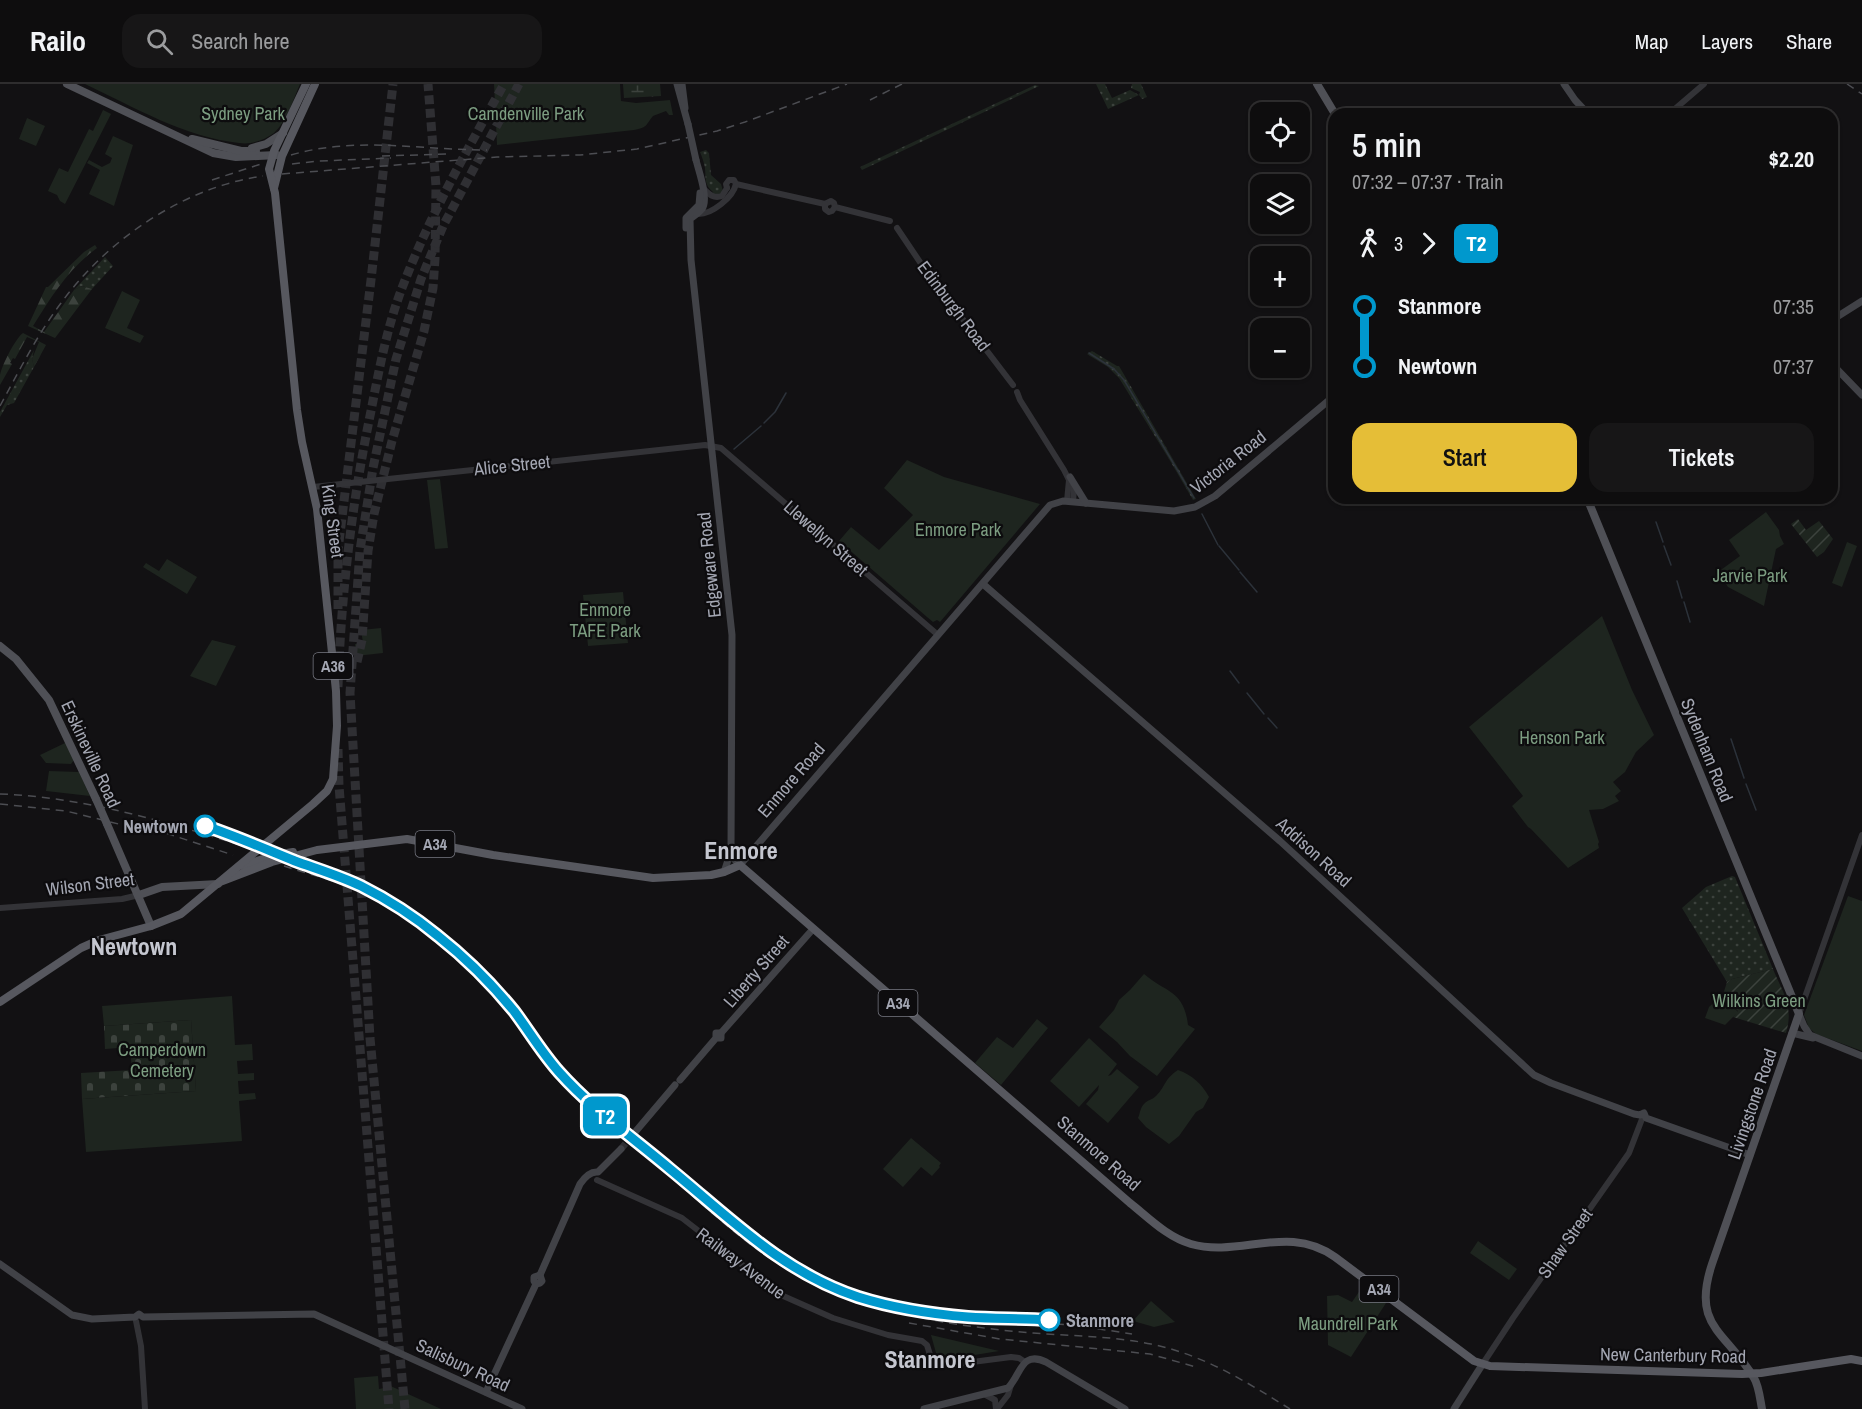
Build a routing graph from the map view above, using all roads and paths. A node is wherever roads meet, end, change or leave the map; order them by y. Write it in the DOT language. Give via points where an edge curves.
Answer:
graph roads {
  1 [pos="67,84"];
  2 [pos="306,84"];
  3 [pos="315,84"];
  4 [pos="677,84"];
  5 [pos="682,84"];
  6 [pos="1317,84"];
  7 [pos="1564,84"];
  8 [pos="1704,84"];
  9 [pos="1331,108"];
  10 [pos="1582,108"];
  11 [pos="1676,108"];
  12 [pos="685,113"];
  13 [pos="283,133"];
  14 [pos="173,134"];
  15 [pos="232,149"];
  16 [pos="276,154"];
  17 [pos="261,156"];
  18 [pos="269,169"];
  19 [pos="702,184"];
  20 [pos="732,187"];
  21 [pos="274,188"];
  22 [pos="724,200"];
  23 [pos="704,203"];
  24 [pos="697,214"];
  25 [pos="691,260"];
  26 [pos="1862,301"];
  27 [pos="1838,317"];
  28 [pos="1838,370"];
  29 [pos="1862,395"];
  30 [pos="1328,401"];
  31 [pos="711,446"];
  32 [pos="1064,470"];
  33 [pos="1070,477"];
  34 [pos="313,487"];
  35 [pos="1070,502"];
  36 [pos="1053,503"];
  37 [pos="1086,503"];
  38 [pos="1589,504"];
  39 [pos="983,584"];
  40 [pos="973,594"];
  41 [pos="994,594"];
  42 [pos="938,635"];
  43 [pos="0,648"];
  44 [pos="1862,835"];
  45 [pos="277,836"];
  46 [pos="317,850"];
  47 [pos="731,850"];
  48 [pos="265,858"];
  49 [pos="740,865"];
  50 [pos="237,867"];
  51 [pos="258,867"];
  52 [pos="724,872"];
  53 [pos="219,883"];
  54 [pos="134,884"];
  55 [pos="162,887"];
  56 [pos="139,895"];
  57 [pos="0,908"];
  58 [pos="151,926"];
  59 [pos="813,929"];
  60 [pos="0,1002"];
  61 [pos="1799,1014"];
  62 [pos="1792,1033"];
  63 [pos="1814,1038"];
  64 [pos="1862,1056"];
  65 [pos="1643,1117"];
  66 [pos="636,1131"];
  67 [pos="621,1149"];
  68 [pos="1750,1155"];
  69 [pos="595,1176"];
  70 [pos="0,1264"];
  71 [pos="139,1319"];
  72 [pos="1862,1361"];
  73 [pos="1025,1362"];
  74 [pos="1482,1365"];
  75 [pos="1751,1374"];
  76 [pos="1011,1384"];
  77 [pos="486,1392"];
  78 [pos="984,1394"];
  79 [pos="145,1409"];
  80 [pos="522,1409"];
  81 [pos="924,1409"];
  82 [pos="997,1409"];
  83 [pos="1125,1409"];
  84 [pos="1454,1409"];
  85 [pos="1762,1409"];
  1 -- 14 [label="main road"];
  2 -- 13 [label="highway, King Street / A36"];
  3 -- 16 [label="highway, King Street / A36"];
  4 -- 12 [label="main road"];
  5 -- 12 [label="main road"];
  6 -- 9 [label="main road"];
  7 -- 10 [label="main road"];
  8 -- 11 [label="street"];
  12 -- 19 [label="main road, bridge"];
  13 -- 15 [label="main road" via="264,145"];
  13 -- 16 [label="highway, King Street / A36"];
  14 -- 15 [label="main road"];
  14 -- 17 [label="main road" via="220,155"];
  15 -- 16 [label="main road"];
  16 -- 17 [label="main road"];
  16 -- 18 [label="highway, King Street / A36"];
  16 -- 21 [label="highway, King Street / A36"];
  17 -- 18 [label="main road"];
  18 -- 21 [label="highway, King Street / A36"];
  19 -- 20 [label="street" via="717,197"];
  19 -- 23 [label="main road"];
  19 -- 25 [label="main road" via="700,202 686,218"];
  20 -- 22 [label="street"];
  20 -- 32 [label="street, Edinburgh Road" via="825,204 828,212 835,207 897,221 897,228 923,267 1013,385 1019,385 1020,400"];
  21 -- 34 [label="highway, King Street / A36" via="297,410"];
  22 -- 23 [label="street"];
  22 -- 24 [label="street" via="706,213"];
  23 -- 24 [label="main road"];
  24 -- 25 [label="main road" via="689,225"];
  25 -- 31 [label="main road, Edgeware Road"];
  26 -- 27 [label="main road"];
  28 -- 29 [label="main road"];
  30 -- 37 [label="main road, Victoria Road" via="1201,504 1174,511"];
  31 -- 34 [label="street, Alice Street"];
  31 -- 42 [label="street, Llewellyn Street" via="721,448"];
  31 -- 47 [label="main road, Edgeware Road" via="732,635"];
  32 -- 33 [label="street"];
  32 -- 35 [label="street" via="1069,480"];
  33 -- 35 [label="street" via="1074,490"];
  33 -- 37 [label="main road"];
  34 -- 45 [label="highway, King Street / A36" via="336,691 334,769 325,793"];
  35 -- 36 [label="main road, Victoria Road"];
  35 -- 37 [label="main road, Victoria Road"];
  36 -- 39 [label="main road, Enmore Road"];
  38 -- 61 [label="main road, Sydenham Road"];
  39 -- 40 [label="main road, Enmore Road"];
  39 -- 41 [label="main road, Addison Road"];
  40 -- 41 [label="main road"];
  40 -- 42 [label="main road, Enmore Road"];
  41 -- 65 [label="main road, Addison Road" via="1272,834 1534,1075"];
  42 -- 49 [label="main road, Enmore Road"];
  43 -- 54 [label="main road, Erskineville Road, bridge" via="22,667 53,706"];
  44 -- 61 [label="street, Livingstone Road"];
  45 -- 48 [label="highway, King Street / A36"];
  45 -- 50 [label="highway, King Street / A36"];
  46 -- 48 [label="highway, Enmore Road / A34"];
  46 -- 51 [label="highway, Enmore Road / A34"];
  46 -- 52 [label="highway, Enmore Road / A34" via="407,839 653,878"];
  47 -- 49 [label="main road"];
  47 -- 52 [label="main road"];
  48 -- 50 [label="highway, Enmore Road / A34"];
  48 -- 51 [label="highway, King Street / A36"];
  49 -- 52 [label="highway, Enmore Road / A34"];
  49 -- 59 [label="highway, Stanmore Road / A34"];
  50 -- 53 [label="highway, King Street / A36"];
  51 -- 53 [label="highway, King Street / A36"];
  53 -- 55 [label="main road, Wilson Street"];
  53 -- 58 [label="highway, King Street / A36" via="180,914"];
  54 -- 55 [label="main road"];
  54 -- 56 [label="main road, Erskineville Road"];
  55 -- 56 [label="main road, Wilson Street"];
  56 -- 57 [label="street, Wilson Street"];
  56 -- 58 [label="main road, Erskineville Road"];
  58 -- 60 [label="highway, King Street / A36" via="81,948"];
  59 -- 66 [label="main road, Liberty Street"];
  59 -- 74 [label="highway, Stanmore Road / A34" via="1167,1232 1203,1247 1286,1241 1323,1249"];
  61 -- 62 [label="main road, Livingstone Road"];
  61 -- 63 [label="main road"];
  62 -- 63 [label="main road"];
  62 -- 68 [label="main road, Livingstone Road"];
  63 -- 64 [label="main road"];
  65 -- 68 [label="main road, Addison Road"];
  65 -- 74 [label="street, Shaw Street" via="1629,1153"];
  67 -- 69 [label="main road"];
  68 -- 75 [label="main road, Livingstone Road" via="1704,1297 1712,1323"];
  69 -- 73 [label="street, Railway Avenue" via="682,1218 787,1298 833,1318 925,1343 933,1361 940,1365 1005,1357"];
  69 -- 77 [label="main road" via="586,1176 540,1275 534,1277 536,1284"];
  70 -- 71 [label="main road, Salisbury Road" via="69,1313 87,1318"];
  71 -- 77 [label="main road, Salisbury Road" via="314,1314"];
  71 -- 79 [label="street"];
  72 -- 75 [label="highway, New Canterbury Road" via="1851,1359"];
  73 -- 76 [label="main road"];
  73 -- 83 [label="main road" via="1033,1358 1043,1360"];
  74 -- 75 [label="highway, New Canterbury Road"];
  74 -- 84 [label="main road"];
  75 -- 85 [label="main road, Livingstone Road"];
  76 -- 78 [label="main road"];
  76 -- 82 [label="street"];
  77 -- 80 [label="main road, Salisbury Road"];
  78 -- 81 [label="main road"];
  78 -- 82 [label="street" via="995,1400"];
}
